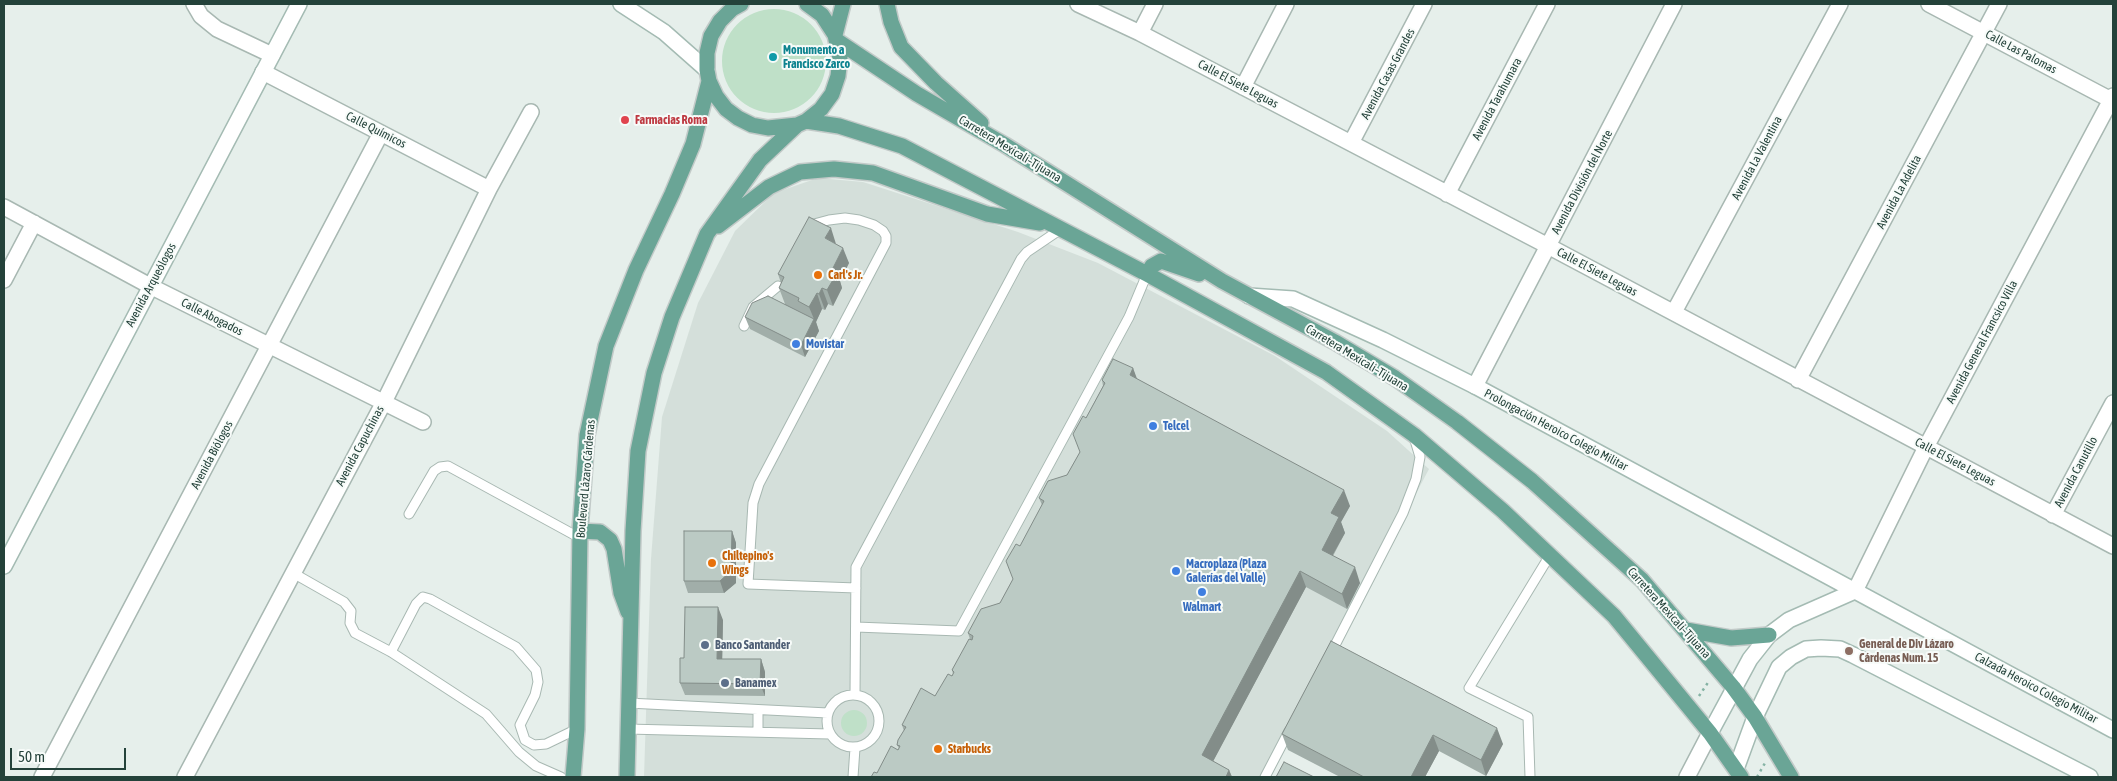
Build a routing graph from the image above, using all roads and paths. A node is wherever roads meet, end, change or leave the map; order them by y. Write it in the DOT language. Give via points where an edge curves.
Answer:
graph roads {
  1 [pos="194,4"];
  2 [pos="299,4"];
  3 [pos="622,4"];
  4 [pos="741,4"];
  5 [pos="807,4"];
  6 [pos="843,4"];
  7 [pos="887,4"];
  8 [pos="1078,4"];
  9 [pos="1155,4"];
  10 [pos="1286,4"];
  11 [pos="1424,4"];
  12 [pos="1546,4"];
  13 [pos="1674,4"];
  14 [pos="1840,4"];
  15 [pos="1929,4"];
  16 [pos="1999,4"];
  17 [pos="1984,32"];
  18 [pos="1140,33"];
  19 [pos="836,38"];
  20 [pos="272,55"];
  21 [pos="263,72"];
  22 [pos="708,76"];
  23 [pos="1243,87"];
  24 [pos="2113,99"];
  25 [pos="531,112"];
  26 [pos="801,123"];
  27 [pos="381,133"];
  28 [pos="1351,144"];
  29 [pos="1005,145"];
  30 [pos="489,189"];
  31 [pos="1447,194"];
  32 [pos="4,207"];
  33 [pos="34,223"];
  34 [pos="1057,227"];
  35 [pos="707,234"];
  36 [pos="804,240"];
  37 [pos="1548,246"];
  38 [pos="1147,274"];
  39 [pos="4,280"];
  40 [pos="1222,281"];
  41 [pos="150,286"];
  42 [pos="778,286"];
  43 [pos="1248,296"];
  44 [pos="1674,312"];
  45 [pos="744,326"];
  46 [pos="269,346"];
  47 [pos="1798,380"];
  48 [pos="1475,386"];
  49 [pos="384,402"];
  50 [pos="2113,403"];
  51 [pos="423,422"];
  52 [pos="1414,434"];
  53 [pos="1926,447"];
  54 [pos="409,514"];
  55 [pos="2053,515"];
  56 [pos="580,534"];
  57 [pos="2113,546"];
  58 [pos="1550,556"];
  59 [pos="4,566"];
  60 [pos="293,573"];
  61 [pos="856,588"];
  62 [pos="1855,591"];
  63 [pos="631,618"];
  64 [pos="856,627"];
  65 [pos="1686,630"];
  66 [pos="1769,635"];
  67 [pos="391,652"];
  68 [pos="1325,664"];
  69 [pos="1718,668"];
  70 [pos="1733,687"];
  71 [pos="855,695"];
  72 [pos="628,703"];
  73 [pos="1690,709"];
  74 [pos="758,710"];
  75 [pos="828,713"];
  76 [pos="1755,717"];
  77 [pos="1292,725"];
  78 [pos="627,728"];
  79 [pos="577,730"];
  80 [pos="2113,730"];
  81 [pos="758,732"];
  82 [pos="1710,733"];
  83 [pos="830,734"];
  84 [pos="854,748"];
  85 [pos="1736,774"];
  86 [pos="42,777"];
  87 [pos="185,777"];
  88 [pos="561,777"];
  89 [pos="573,777"];
  90 [pos="627,777"];
  91 [pos="853,777"];
  92 [pos="1265,777"];
  93 [pos="1530,777"];
  94 [pos="1687,777"];
  95 [pos="1791,777"];
  96 [pos="2090,777"];
  1 -- 20 [label="street" via="201,16 216,29"];
  2 -- 20 [label="street, Avenida Arqueólogos"];
  3 -- 22 [label="street" via="664,32"];
  4 -- 22 [label="main road, Boulevard Lázaro Cárdenas" via="732,9 711,36 707,53"];
  5 -- 19 [label="main road" via="822,16"];
  6 -- 19 [label="main road"];
  7 -- 29 [label="main road" via="901,47 936,84"];
  8 -- 18 [label="street, Calle El Siete Leguas"];
  9 -- 18 [label="street"];
  10 -- 23 [label="street"];
  11 -- 28 [label="street, Avenida Casas Grandes"];
  12 -- 31 [label="street, Avenida Tarahumara"];
  13 -- 37 [label="street, Avenida División del Norte"];
  14 -- 44 [label="street, Avenida La Valentina"];
  15 -- 17 [label="street, Calle Las Palomas"];
  16 -- 17 [label="street, Avenida La Adelita"];
  17 -- 24 [label="street, Calle Las Palomas"];
  17 -- 47 [label="street, Avenida La Adelita"];
  18 -- 23 [label="street, Calle El Siete Leguas"];
  19 -- 26 [label="main road" via="840,58 832,94 821,108"];
  19 -- 29 [label="main road, Carretera Mexicali–Tijuana" via="917,94"];
  20 -- 21 [label="street, Avenida Arqueólogos"];
  21 -- 27 [label="street, Calle Químicos"];
  21 -- 41 [label="street, Avenida Arqueólogos"];
  22 -- 26 [label="main road" via="721,102 738,118 768,128"];
  22 -- 56 [label="main road, Boulevard Lázaro Cárdenas" via="693,144 636,270 606,346 587,434"];
  23 -- 28 [label="street, Calle El Siete Leguas"];
  24 -- 53 [label="street, Avenida General Francsico Villa"];
  25 -- 30 [label="street, Avenida Capuchinas"];
  26 -- 34 [label="main road" via="839,126 902,146"];
  26 -- 35 [label="main road" via="760,160"];
  27 -- 30 [label="street, Calle Químicos"];
  27 -- 46 [label="street, Avenida Biólogos"];
  28 -- 31 [label="street, Calle El Siete Leguas"];
  29 -- 40 [label="main road, Carretera Mexicali–Tijuana"];
  30 -- 49 [label="street, Avenida Capuchinas"];
  31 -- 37 [label="street, Calle El Siete Leguas"];
  32 -- 33 [label="street, Calle Abogados"];
  33 -- 39 [label="street"];
  33 -- 41 [label="street, Calle Abogados"];
  34 -- 35 [label="main road" via="987,214 873,173 834,169 800,172 769,186"];
  34 -- 38 [label="main road"];
  34 -- 61 [label="lane" via="1027,252 1016,270 856,567"];
  35 -- 63 [label="main road" via="672,318 654,373 638,451"];
  36 -- 61 [label="lane" via="814,224 845,218 874,225 886,236 886,243 759,484 753,503 748,584"];
  37 -- 44 [label="street, Calle El Siete Leguas"];
  37 -- 48 [label="street, Avenida División del Norte"];
  38 -- 40 [label="main road" via="1161,261"];
  38 -- 52 [label="main road" via="1326,372"];
  38 -- 64 [label="lane" via="1138,299 959,631"];
  40 -- 43 [label="main road, Carretera Mexicali–Tijuana"];
  41 -- 46 [label="street, Calle Abogados"];
  41 -- 59 [label="street, Avenida Arqueólogos"];
  42 -- 45 [label="lane" via="753,307"];
  43 -- 48 [label="street, Prolongación Heroico Colegio Militar" via="1293,299"];
  43 -- 65 [label="main road, Carretera Mexicali–Tijuana" via="1395,378 1457,422 1532,480 1613,553"];
  44 -- 47 [label="street, Calle El Siete Leguas"];
  46 -- 49 [label="street, Calle Abogados"];
  46 -- 86 [label="street, Avenida Biólogos"];
  47 -- 53 [label="street, Calle El Siete Leguas"];
  48 -- 62 [label="street, Prolongación Heroico Colegio Militar"];
  49 -- 51 [label="street, Calle Abogados"];
  49 -- 60 [label="street, Avenida Capuchinas"];
  50 -- 55 [label="street, Avenida Canutillo"];
  52 -- 58 [label="main road"];
  52 -- 68 [label="lane" via="1420,457 1416,479 1403,513"];
  53 -- 55 [label="street, Calle El Siete Leguas"];
  53 -- 62 [label="street, Avenida General Francsico Villa"];
  54 -- 56 [label="lane" via="434,471 448,466"];
  55 -- 57 [label="street, Calle El Siete Leguas"];
  56 -- 63 [label="main road" via="600,532 610,540 621,593"];
  56 -- 79 [label="main road, Boulevard Lázaro Cárdenas"];
  58 -- 73 [label="main road" via="1614,616"];
  58 -- 93 [label="lane" via="1469,688 1528,717"];
  60 -- 67 [label="lane" via="344,602 351,611 350,623 356,633"];
  60 -- 87 [label="street, Avenida Capuchinas"];
  61 -- 64 [label="lane"];
  62 -- 66 [label="street" via="1789,620"];
  62 -- 80 [label="street, Calzada Heroico Colegio Militar"];
  63 -- 72 [label="main road"];
  64 -- 71 [label="lane"];
  65 -- 66 [label="main road" via="1731,638"];
  65 -- 69 [label="main road, Carretera Mexicali–Tijuana"];
  66 -- 70 [label="street"];
  67 -- 79 [label="lane" via="416,604 423,597 430,599 516,647 536,670 535,695 520,725 525,740 534,745 546,744"];
  67 -- 88 [label="lane" via="486,714 519,752 536,766"];
  69 -- 70 [label="main road, Carretera Mexicali–Tijuana"];
  69 -- 73 [label="path"];
  70 -- 76 [label="main road, Carretera Mexicali–Tijuana"];
  70 -- 82 [label="street"];
  71 -- 75 [label="lane" via="838,699"];
  71 -- 84 [label="lane" via="871,702 879,717 876,734 871,741"];
  72 -- 74 [label="lane"];
  72 -- 78 [label="main road"];
  73 -- 82 [label="main road"];
  74 -- 75 [label="lane"];
  74 -- 81 [label="lane"];
  75 -- 83 [label="lane"];
  76 -- 85 [label="street"];
  76 -- 95 [label="main road, Carretera Mexicali–Tijuana"];
  76 -- 96 [label="street" via="1779,667 1791,657 1806,649 1840,649"];
  77 -- 92 [label="lane"];
  78 -- 81 [label="lane"];
  78 -- 90 [label="main road"];
  79 -- 89 [label="main road, Boulevard Lázaro Cárdenas"];
  81 -- 83 [label="lane"];
  82 -- 85 [label="main road"];
  82 -- 94 [label="street"];
  83 -- 84 [label="lane" via="840,744"];
  84 -- 91 [label="lane"];
}
